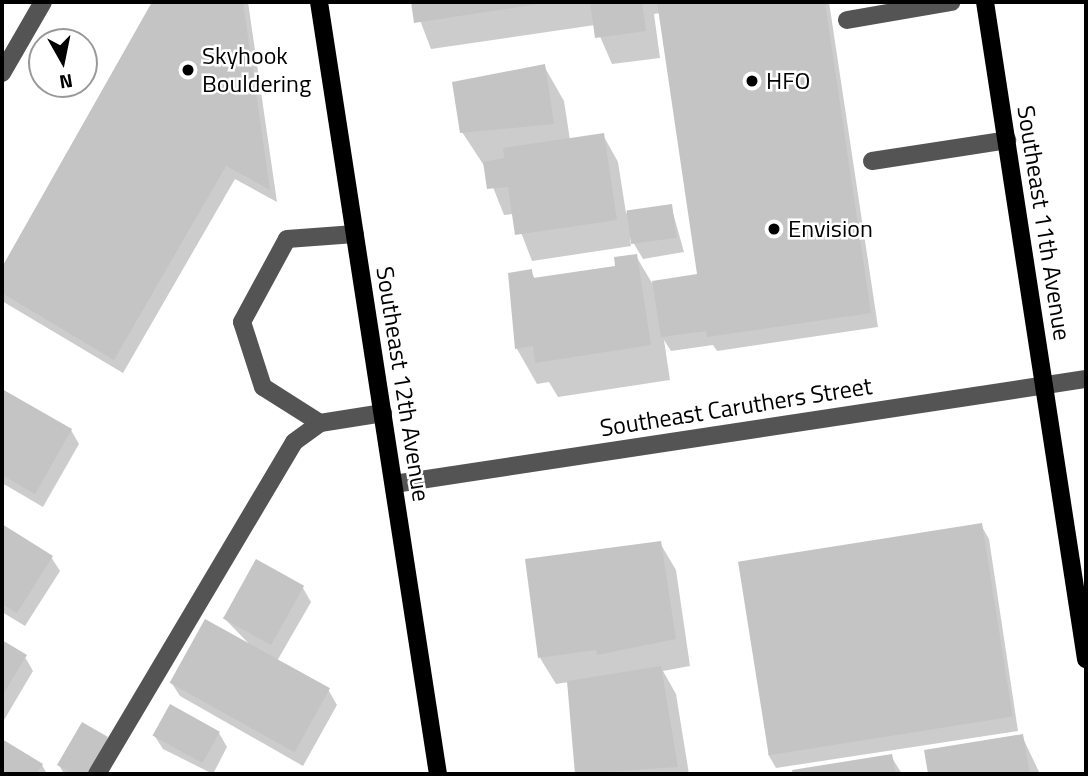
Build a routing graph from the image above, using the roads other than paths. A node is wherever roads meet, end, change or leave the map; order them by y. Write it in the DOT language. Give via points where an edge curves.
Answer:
graph roads {
  1 [pos="44,2"];
  2 [pos="319,2"];
  3 [pos="951,2"];
  4 [pos="985,2"];
  5 [pos="847,20"];
  6 [pos="2,73"];
  7 [pos="1006,140"];
  8 [pos="872,161"];
  9 [pos="355,234"];
  10 [pos="1086,379"];
  11 [pos="1045,385"];
  12 [pos="383,413"];
  13 [pos="320,423"];
  14 [pos="394,484"];
  15 [pos="1086,659"];
  16 [pos="97,774"];
  17 [pos="438,774"];
  1 -- 6 [label="street"];
  2 -- 9 [label="main road, Southeast 12th Avenue"];
  3 -- 5 [label="street"];
  4 -- 7 [label="main road, Southeast 11th Avenue"];
  7 -- 8 [label="street"];
  7 -- 11 [label="main road, Southeast 11th Avenue"];
  9 -- 12 [label="main road, Southeast 12th Avenue"];
  9 -- 13 [label="street" via="287,239 243,322 263,387"];
  10 -- 11 [label="street, Southeast Caruthers Street"];
  11 -- 14 [label="street, Southeast Caruthers Street"];
  11 -- 15 [label="main road, Southeast 11th Avenue"];
  12 -- 13 [label="street"];
  12 -- 14 [label="main road, Southeast 12th Avenue"];
  13 -- 16 [label="street" via="294,442"];
  14 -- 17 [label="main road, Southeast 12th Avenue"];
}
